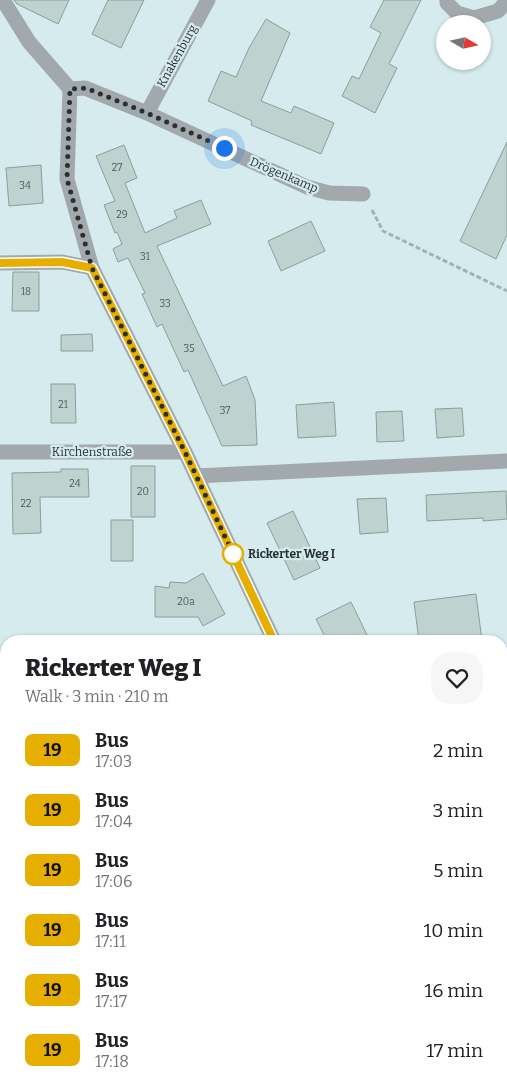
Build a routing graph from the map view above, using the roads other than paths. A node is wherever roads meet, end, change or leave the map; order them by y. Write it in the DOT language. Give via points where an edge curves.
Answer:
graph roads {
  1 [pos="3,0"];
  2 [pos="208,0"];
  3 [pos="447,0"];
  4 [pos="507,1"];
  5 [pos="70,89"];
  6 [pos="147,113"];
  7 [pos="363,194"];
  8 [pos="0,263"];
  9 [pos="92,268"];
  10 [pos="0,452"];
  11 [pos="185,452"];
  12 [pos="507,461"];
  13 [pos="196,476"];
  14 [pos="271,635"];
  1 -- 5 [label="street" via="29,42"];
  2 -- 6 [label="street, Knakenburg"];
  3 -- 4 [label="street" via="457,13 474,18 498,11"];
  5 -- 6 [label="street, Drögenkamp" via="86,88"];
  5 -- 9 [label="street" via="67,179"];
  6 -- 7 [label="street, Drögenkamp" via="306,187 329,193"];
  8 -- 9 [label="street" via="62,262"];
  9 -- 11 [label="street"];
  10 -- 11 [label="street, Kirchenstraße"];
  11 -- 13 [label="street"];
  12 -- 13 [label="street"];
  13 -- 14 [label="street"];
}
